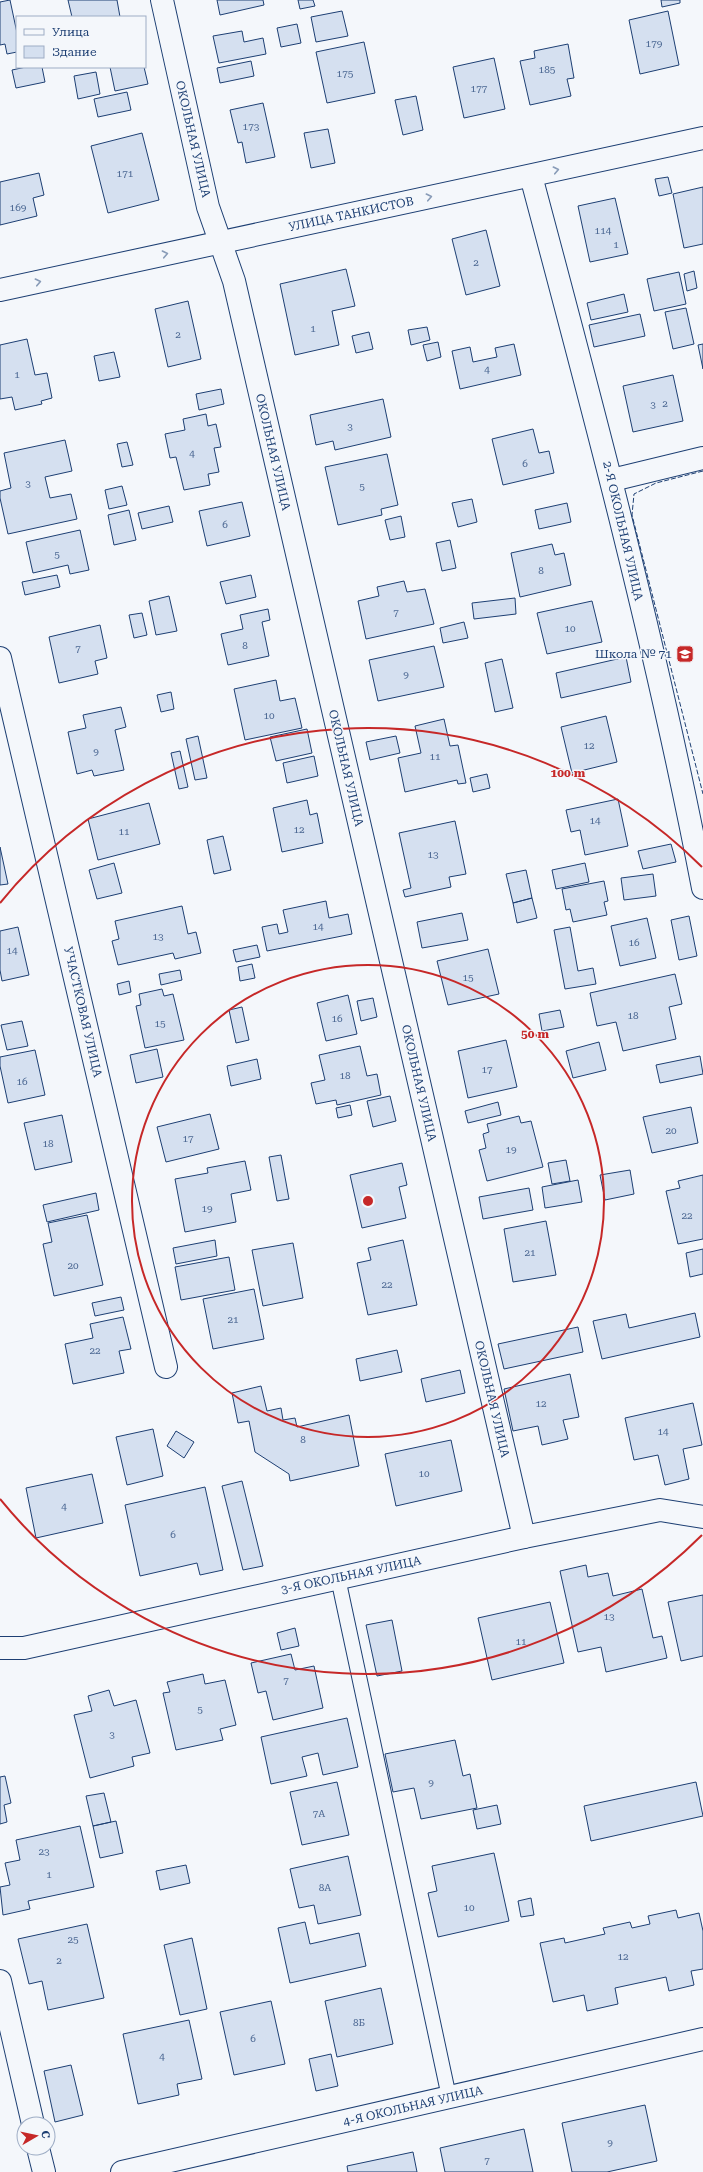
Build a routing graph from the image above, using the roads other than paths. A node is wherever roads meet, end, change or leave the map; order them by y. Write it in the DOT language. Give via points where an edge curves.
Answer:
graph roads {
  1 [pos="162,0"];
  2 [pos="703,138"];
  3 [pos="531,176"];
  4 [pos="220,242"];
  5 [pos="0,290"];
  6 [pos="703,458"];
  7 [pos="612,480"];
  8 [pos="0,658"];
  9 [pos="697,822"];
  10 [pos="703,888"];
  11 [pos="166,1367"];
  12 [pos="703,1517"];
  13 [pos="524,1537"];
  14 [pos="338,1578"];
  15 [pos="0,1648"];
  16 [pos="0,1981"];
  17 [pos="703,2039"];
  18 [pos="449,2097"];
  19 [pos="31,2116"];
  20 [pos="40,2156"];
  21 [pos="44,2172"];
  22 [pos="122,2172"];
  1 -- 4 [label="street, ОКОЛЬНАЯ УЛИЦА" via="208,207"];
  3 -- 2 [label="street, УЛИЦА ТАНКИСТОВ, one-way"];
  4 -- 3 [label="street, УЛИЦА ТАНКИСТОВ, one-way"];
  3 -- 7 [label="street, 2-Я ОКОЛЬНАЯ УЛИЦА"];
  5 -- 4 [label="street, УЛИЦА ТАНКИСТОВ, one-way"];
  4 -- 13 [label="street, ОКОЛЬНАЯ УЛИЦА" via="234,280"];
  6 -- 7 [label="street"];
  7 -- 9 [label="street, 2-Я ОКОЛЬНАЯ УЛИЦА"];
  8 -- 11 [label="street, УЧАСТКОВАЯ УЛИЦА"];
  9 -- 10 [label="street, 2-Я ОКОЛЬНАЯ УЛИЦА"];
  12 -- 13 [label="street, 3-Я ОКОЛЬНАЯ УЛИЦА" via="660,1510"];
  13 -- 14 [label="street, 3-Я ОКОЛЬНАЯ УЛИЦА"];
  14 -- 15 [label="street, 3-Я ОКОЛЬНАЯ УЛИЦА" via="24,1648"];
  14 -- 18 [label="lane"];
  16 -- 19 [label="street"];
  17 -- 18 [label="street, 4-Я ОКОЛЬНАЯ УЛИЦА"];
  18 -- 22 [label="street, 4-Я ОКОЛЬНАЯ УЛИЦА"];
  20 -- 21 [label="street"];
}
